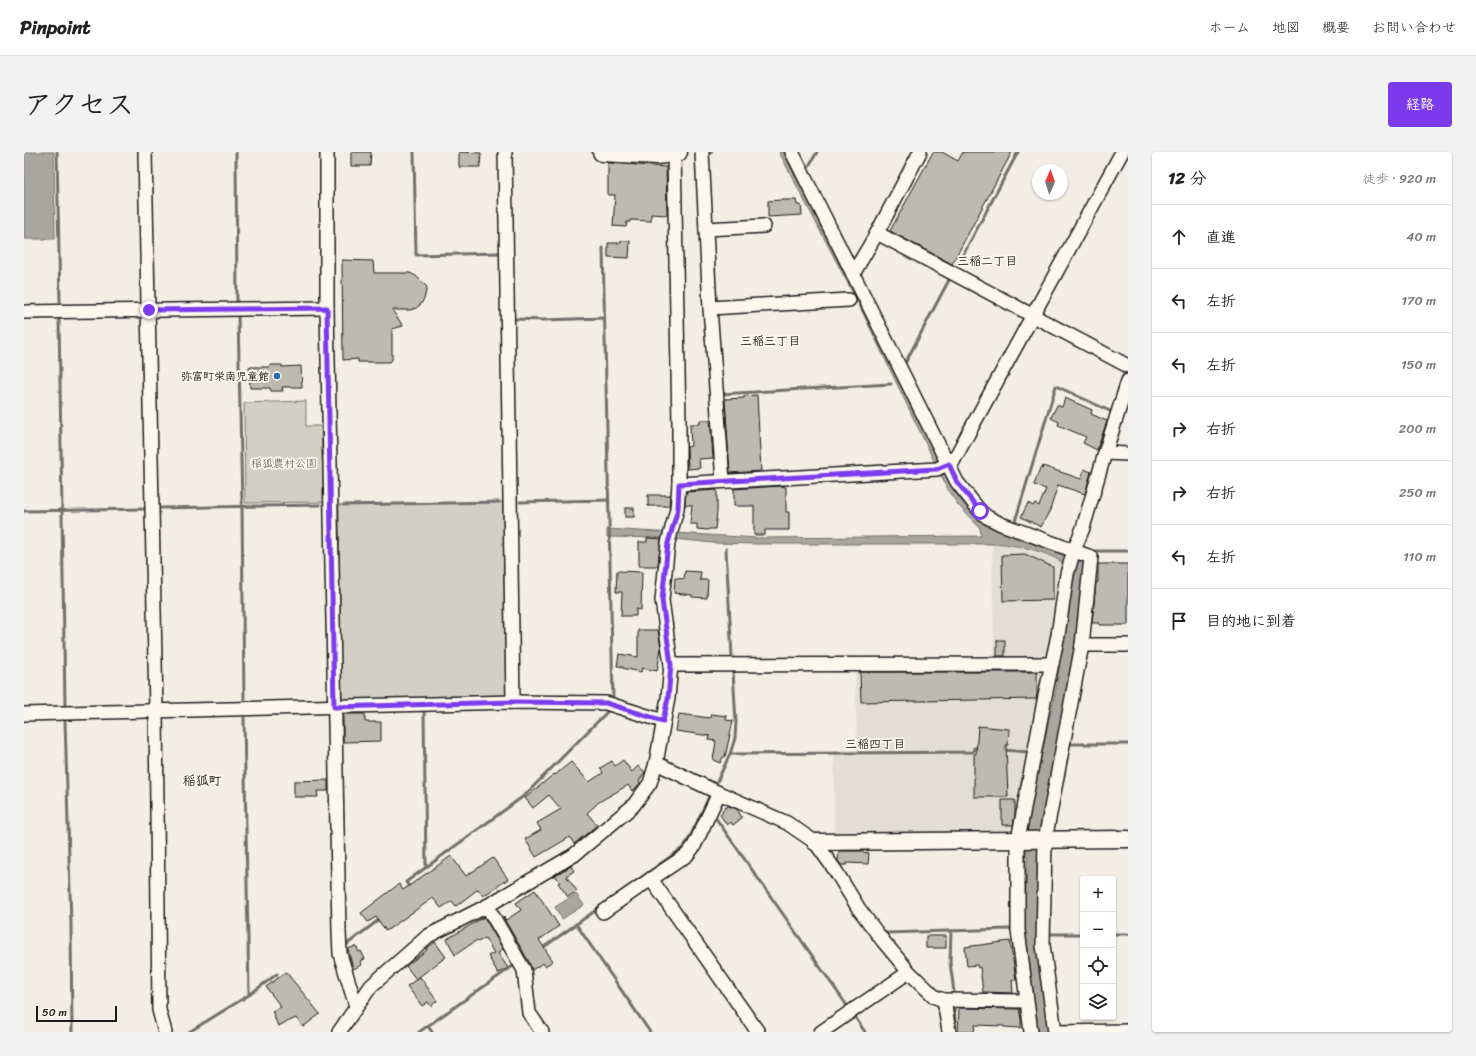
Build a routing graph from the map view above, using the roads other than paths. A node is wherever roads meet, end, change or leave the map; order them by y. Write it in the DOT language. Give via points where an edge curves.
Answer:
graph roads {
  1 [pos="145,152"];
  2 [pos="327,152"];
  3 [pos="505,152"];
  4 [pos="602,152"];
  5 [pos="702,152"];
  6 [pos="792,152"];
  7 [pos="920,152"];
  8 [pos="1122,152"];
  9 [pos="676,153"];
  10 [pos="764,226"];
  11 [pos="706,229"];
  12 [pos="877,233"];
  13 [pos="853,274"];
  14 [pos="849,300"];
  15 [pos="327,308"];
  16 [pos="710,308"];
  17 [pos="149,310"];
  18 [pos="24,312"];
  19 [pos="1032,317"];
  20 [pos="1128,366"];
  21 [pos="1128,381"];
  22 [pos="1105,453"];
  23 [pos="1128,454"];
  24 [pos="946,466"];
  25 [pos="722,481"];
  26 [pos="679,484"];
  27 [pos="1074,550"];
  28 [pos="1128,644"];
  29 [pos="1082,645"];
  30 [pos="1052,664"];
  31 [pos="671,665"];
  32 [pos="513,702"];
  33 [pos="334,707"];
  34 [pos="156,711"];
  35 [pos="24,714"];
  36 [pos="663,721"];
  37 [pos="656,763"];
  38 [pos="719,793"];
  39 [pos="1128,839"];
  40 [pos="1021,840"];
  41 [pos="1044,840"];
  42 [pos="815,842"];
  43 [pos="651,879"];
  44 [pos="487,906"];
  45 [pos="603,912"];
  46 [pos="909,972"];
  47 [pos="944,1000"];
  48 [pos="1026,1001"];
  49 [pos="356,1006"];
  50 [pos="1128,1031"];
  51 [pos="165,1032"];
  52 [pos="339,1032"];
  53 [pos="542,1032"];
  54 [pos="758,1032"];
  55 [pos="821,1032"];
  56 [pos="949,1032"];
  57 [pos="1031,1032"];
  58 [pos="1055,1032"];
  1 -- 17 [label="street"];
  2 -- 15 [label="street"];
  3 -- 32 [label="street"];
  4 -- 9 [label="main road"];
  5 -- 11 [label="street"];
  6 -- 13 [label="street"];
  7 -- 12 [label="street"];
  8 -- 19 [label="street"];
  9 -- 26 [label="street"];
  10 -- 11 [label="street"];
  11 -- 16 [label="street"];
  12 -- 13 [label="street"];
  12 -- 19 [label="street"];
  13 -- 24 [label="street"];
  14 -- 16 [label="street"];
  15 -- 17 [label="street"];
  15 -- 33 [label="street"];
  16 -- 25 [label="street"];
  17 -- 18 [label="street"];
  17 -- 34 [label="street"];
  19 -- 20 [label="street"];
  19 -- 24 [label="street"];
  21 -- 22 [label="street"];
  22 -- 23 [label="street"];
  22 -- 27 [label="street" via="1084,528"];
  24 -- 25 [label="street"];
  24 -- 27 [label="street" via="987,517"];
  25 -- 26 [label="street"];
  26 -- 31 [label="street" via="678,509 670,537 662,600"];
  27 -- 29 [label="street" via="1091,557"];
  27 -- 30 [label="street" via="1067,574"];
  28 -- 29 [label="street"];
  29 -- 41 [label="street"];
  30 -- 31 [label="street"];
  30 -- 40 [label="street" via="1044,696"];
  31 -- 36 [label="street"];
  32 -- 33 [label="street"];
  32 -- 36 [label="street" via="606,703"];
  33 -- 34 [label="street"];
  33 -- 49 [label="street" via="340,954"];
  34 -- 35 [label="street"];
  34 -- 51 [label="street" via="159,1010"];
  36 -- 37 [label="street"];
  37 -- 38 [label="street"];
  37 -- 44 [label="street" via="650,783 633,806 574,855"];
  38 -- 42 [label="street" via="787,823"];
  38 -- 43 [label="street" via="694,846 687,855"];
  39 -- 41 [label="street"];
  40 -- 41 [label="street"];
  40 -- 42 [label="street"];
  40 -- 48 [label="street" via="1018,930"];
  41 -- 58 [label="street" via="1043,945"];
  42 -- 46 [label="street" via="859,909"];
  43 -- 45 [label="street"];
  43 -- 54 [label="street"];
  44 -- 49 [label="street" via="428,936 371,986"];
  44 -- 53 [label="street" via="524,970 529,1013"];
  46 -- 47 [label="street" via="935,997"];
  46 -- 55 [label="street"];
  47 -- 48 [label="street"];
  47 -- 56 [label="street"];
  48 -- 57 [label="street"];
  49 -- 52 [label="street"];
  50 -- 58 [label="street"];
}
